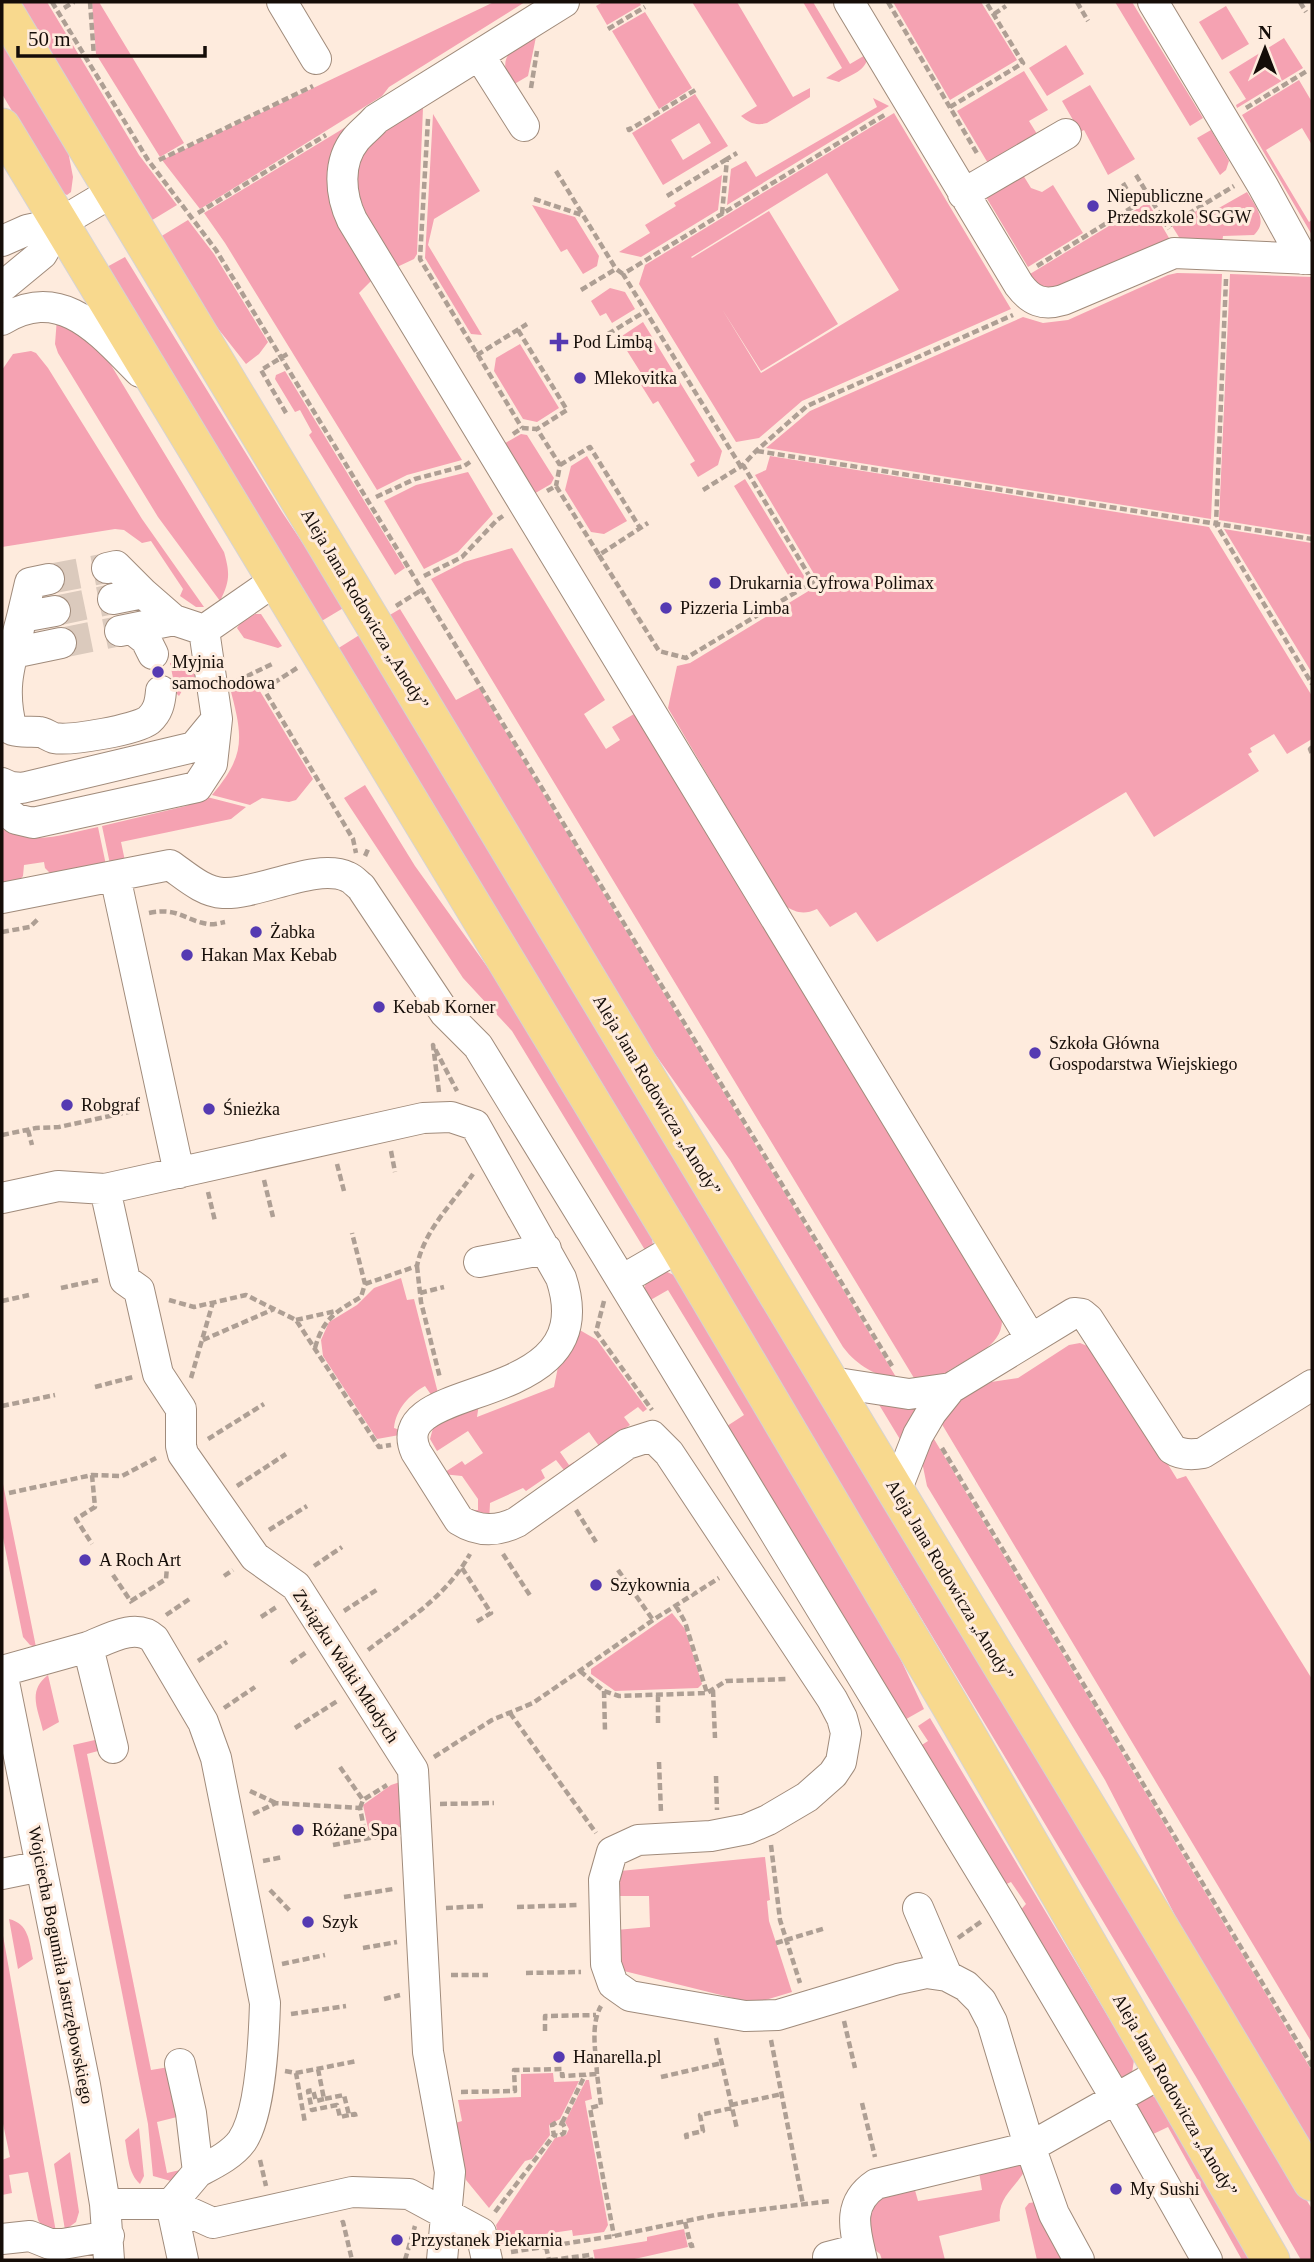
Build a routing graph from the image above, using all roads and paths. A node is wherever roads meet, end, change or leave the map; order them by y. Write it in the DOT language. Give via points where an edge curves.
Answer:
graph roads {
  1 [pos="52,2"];
  2 [pos="74,2"];
  3 [pos="90,2"];
  4 [pos="282,2"];
  5 [pos="564,2"];
  6 [pos="849,2"];
  7 [pos="889,2"];
  8 [pos="986,2"];
  9 [pos="1077,2"];
  10 [pos="1153,2"];
  11 [pos="1300,2"];
  12 [pos="1006,6"];
  13 [pos="645,7"];
  14 [pos="2,8"];
  15 [pos="64,8"];
  16 [pos="1306,12"];
  17 [pos="993,14"];
  18 [pos="1088,21"];
  19 [pos="608,29"];
  20 [pos="479,55"];
  21 [pos="94,57"];
  22 [pos="1307,71"];
  23 [pos="316,72"];
  24 [pos="697,89"];
  25 [pos="429,106"];
  26 [pos="950,107"];
  27 [pos="896,108"];
  28 [pos="1236,113"];
  29 [pos="524,126"];
  30 [pos="2,127"];
  31 [pos="628,127"];
  32 [pos="1066,134"];
  33 [pos="737,153"];
  34 [pos="727,159"];
  35 [pos="159,160"];
  36 [pos="556,171"];
  37 [pos="1136,175"];
  38 [pos="993,179"];
  39 [pos="1244,180"];
  40 [pos="1123,183"];
  41 [pos="114,191"];
  42 [pos="963,194"];
  43 [pos="667,196"];
  44 [pos="1150,197"];
  45 [pos="534,199"];
  46 [pos="1136,205"];
  47 [pos="722,214"];
  48 [pos="583,215"];
  49 [pos="60,223"];
  50 [pos="1168,227"];
  51 [pos="1172,234"];
  52 [pos="2,241"];
  53 [pos="1308,259"];
  54 [pos="616,269"];
  55 [pos="1226,271"];
  56 [pos="623,274"];
  57 [pos="1015,279"];
  58 [pos="2,287"];
  59 [pos="581,290"];
  60 [pos="646,311"];
  61 [pos="1020,312"];
  62 [pos="2,320"];
  63 [pos="527,324"];
  64 [pos="518,330"];
  65 [pos="608,334"];
  66 [pos="289,353"];
  67 [pos="477,355"];
  68 [pos="282,357"];
  69 [pos="165,396"];
  70 [pos="288,418"];
  71 [pos="522,428"];
  72 [pos="537,429"];
  73 [pos="491,448"];
  74 [pos="756,451"];
  75 [pos="560,466"];
  76 [pos="742,466"];
  77 [pos="556,486"];
  78 [pos="703,489"];
  79 [pos="376,497"];
  80 [pos="1216,524"];
  81 [pos="640,528"];
  82 [pos="1312,539"];
  83 [pos="599,555"];
  84 [pos="107,568"];
  85 [pos="49,579"];
  86 [pos="276,580"];
  87 [pos="423,589"];
  88 [pos="143,593"];
  89 [pos="113,598"];
  90 [pos="394,608"];
  91 [pos="55,611"];
  92 [pos="22,617"];
  93 [pos="173,620"];
  94 [pos="204,630"];
  95 [pos="61,643"];
  96 [pos="153,654"];
  97 [pos="7,657"];
  98 [pos="297,668"];
  99 [pos="1312,684"];
  100 [pos="161,691"];
  101 [pos="217,719"];
  102 [pos="1312,747"];
  103 [pos="1312,754"];
  104 [pos="2,783"];
  105 [pos="2,808"];
  106 [pos="116,876"];
  107 [pos="348,876"];
  108 [pos="2,898"];
  109 [pos="146,914"];
  110 [pos="236,919"];
  111 [pos="437,1082"];
  112 [pos="455,1087"];
  113 [pos="162,1094"];
  114 [pos="28,1130"];
  115 [pos="2,1135"];
  116 [pos="32,1145"];
  117 [pos="490,1151"];
  118 [pos="179,1173"];
  119 [pos="341,1178"];
  120 [pos="106,1189"];
  121 [pos="267,1191"];
  122 [pos="344,1191"];
  123 [pos="2,1198"];
  124 [pos="273,1217"];
  125 [pos="352,1233"];
  126 [pos="679,1247"];
  127 [pos="546,1249"];
  128 [pos="479,1262"];
  129 [pos="417,1266"];
  130 [pos="93,1281"];
  131 [pos="365,1284"];
  132 [pos="61,1287"];
  133 [pos="444,1287"];
  134 [pos="613,1290"];
  135 [pos="420,1293"];
  136 [pos="29,1295"];
  137 [pos="2,1301"];
  138 [pos="173,1301"];
  139 [pos="213,1303"];
  140 [pos="274,1309"];
  141 [pos="338,1310"];
  142 [pos="296,1320"];
  143 [pos="1031,1339"];
  144 [pos="314,1349"];
  145 [pos="158,1371"];
  146 [pos="831,1382"];
  147 [pos="1312,1385"];
  148 [pos="96,1387"];
  149 [pos="951,1388"];
  150 [pos="909,1394"];
  151 [pos="55,1395"];
  152 [pos="264,1404"];
  153 [pos="446,1404"];
  154 [pos="2,1406"];
  155 [pos="235,1422"];
  156 [pos="926,1422"];
  157 [pos="652,1436"];
  158 [pos="412,1440"];
  159 [pos="181,1446"];
  160 [pos="286,1454"];
  161 [pos="258,1473"];
  162 [pos="92,1475"];
  163 [pos="896,1491"];
  164 [pos="9,1493"];
  165 [pos="307,1506"];
  166 [pos="286,1519"];
  167 [pos="484,1529"];
  168 [pos="590,1531"];
  169 [pos="596,1542"];
  170 [pos="92,1544"];
  171 [pos="342,1547"];
  172 [pos="169,1553"];
  173 [pos="742,1563"];
  174 [pos="317,1564"];
  175 [pos="462,1568"];
  176 [pos="618,1570"];
  177 [pos="113,1575"];
  178 [pos="378,1589"];
  179 [pos="531,1597"];
  180 [pos="191,1598"];
  181 [pos="351,1606"];
  182 [pos="676,1606"];
  183 [pos="167,1615"];
  184 [pos="653,1619"];
  185 [pos="477,1622"];
  186 [pos="227,1642"];
  187 [pos="88,1647"];
  188 [pos="201,1659"];
  189 [pos="2,1671"];
  190 [pos="580,1671"];
  191 [pos="354,1675"];
  192 [pos="817,1677"];
  193 [pos="255,1687"];
  194 [pos="713,1689"];
  195 [pos="604,1691"];
  196 [pos="707,1693"];
  197 [pos="658,1695"];
  198 [pos="234,1701"];
  199 [pos="510,1713"];
  200 [pos="890,1719"];
  201 [pos="658,1724"];
  202 [pos="295,1728"];
  203 [pos="605,1731"];
  204 [pos="715,1738"];
  205 [pos="846,1739"];
  206 [pos="10,1746"];
  207 [pos="113,1748"];
  208 [pos="659,1762"];
  209 [pos="340,1767"];
  210 [pos="413,1770"];
  211 [pos="716,1776"];
  212 [pos="660,1787"];
  213 [pos="716,1796"];
  214 [pos="363,1800"];
  215 [pos="494,1803"];
  216 [pos="360,1808"];
  217 [pos="415,1817"];
  218 [pos="768,1820"];
  219 [pos="232,1839"];
  220 [pos="366,1839"];
  221 [pos="601,1839"];
  222 [pos="333,1845"];
  223 [pos="41,1866"];
  224 [pos="2,1874"];
  225 [pos="418,1884"];
  226 [pos="344,1897"];
  227 [pos="579,1905"];
  228 [pos="483,1906"];
  229 [pos="451,1907"];
  230 [pos="517,1907"];
  231 [pos="918,1908"];
  232 [pos="826,1928"];
  233 [pos="786,1940"];
  234 [pos="397,1942"];
  235 [pos="776,1943"];
  236 [pos="363,1948"];
  237 [pos="325,1955"];
  238 [pos="303,1959"];
  239 [pos="556,1972"];
  240 [pos="526,1973"];
  241 [pos="454,1975"];
  242 [pos="488,1975"];
  243 [pos="947,1976"];
  244 [pos="395,1996"];
  245 [pos="384,1998"];
  246 [pos="839,1998"];
  247 [pos="346,2006"];
  248 [pos="807,2007"];
  249 [pos="323,2009"];
  250 [pos="710,2010"];
  251 [pos="596,2015"];
  252 [pos="595,2024"];
  253 [pos="545,2031"];
  254 [pos="772,2044"];
  255 [pos="357,2060"];
  256 [pos="722,2063"];
  257 [pos="180,2064"];
  258 [pos="1312,2066"];
  259 [pos="261,2067"];
  260 [pos="855,2068"];
  261 [pos="318,2069"];
  262 [pos="1163,2072"];
  263 [pos="296,2073"];
  264 [pos="597,2074"];
  265 [pos="585,2075"];
  266 [pos="661,2077"];
  267 [pos="478,2092"];
  268 [pos="782,2094"];
  269 [pos="1115,2097"];
  270 [pos="324,2099"];
  271 [pos="862,2103"];
  272 [pos="732,2106"];
  273 [pos="349,2115"];
  274 [pos="356,2118"];
  275 [pos="305,2123"];
  276 [pos="562,2123"];
  277 [pos="251,2124"];
  278 [pos="737,2129"];
  279 [pos="554,2135"];
  280 [pos="687,2139"];
  281 [pos="872,2145"];
  282 [pos="1030,2147"];
  283 [pos="198,2172"];
  284 [pos="1312,2182"];
  285 [pos="859,2199"];
  286 [pos="105,2204"];
  287 [pos="172,2204"];
  288 [pos="803,2204"];
  289 [pos="434,2208"];
  290 [pos="497,2209"];
  291 [pos="272,2210"];
  292 [pos="685,2221"];
  293 [pos="340,2223"];
  294 [pos="614,2236"];
  295 [pos="2,2239"];
  296 [pos="695,2245"];
  297 [pos="546,2247"];
  298 [pos="109,2248"];
  299 [pos="860,2255"];
  300 [pos="828,2257"];
  301 [pos="486,2258"];
  302 [pos="183,2260"];
  303 [pos="352,2260"];
  304 [pos="405,2260"];
  305 [pos="442,2260"];
  306 [pos="550,2260"];
  307 [pos="591,2260"];
  308 [pos="1079,2260"];
  309 [pos="1207,2260"];
  310 [pos="1271,2260"];
  1 -- 68 [label="path" via="148,160 216,250"];
  2 -- 15 [label="path"];
  3 -- 21 [label="path"];
  4 -- 23 [label="street"];
  5 -- 20 [label="street"];
  6 -- 42 [label="street"];
  7 -- 26 [label="path"];
  8 -- 17 [label="path"];
  9 -- 18 [label="path"];
  10 -- 53 [label="street"];
  11 -- 16 [label="path"];
  12 -- 17 [label="path"];
  13 -- 19 [label="path"];
  14 -- 41 [label="main road, Aleja Jana Rodowicza „Anody”"];
  17 -- 26 [label="path" via="1023,63"];
  20 -- 29 [label="street"];
  20 -- 73 [label="street" via="376,119 354,141 341,184 352,219"];
  22 -- 28 [label="path"];
  23 -- 35 [label="path"];
  24 -- 31 [label="path"];
  25 -- 67 [label="path" via="420,259"];
  26 -- 38 [label="path"];
  27 -- 47 [label="path"];
  30 -- 49 [label="main road, Aleja Jana Rodowicza „Anody”"];
  32 -- 38 [label="street"];
  33 -- 34 [label="path"];
  34 -- 43 [label="path"];
  34 -- 47 [label="path"];
  36 -- 48 [label="path"];
  37 -- 44 [label="path"];
  38 -- 42 [label="street"];
  39 -- 50 [label="path"];
  40 -- 46 [label="path"];
  41 -- 49 [label="street"];
  41 -- 146 [label="main road, Aleja Jana Rodowicza „Anody”"];
  42 -- 57 [label="street"];
  44 -- 46 [label="path"];
  44 -- 50 [label="path"];
  45 -- 48 [label="path"];
  46 -- 57 [label="path"];
  47 -- 56 [label="path"];
  48 -- 54 [label="path"];
  49 -- 52 [label="street"];
  49 -- 58 [label="street" via="42,254"];
  49 -- 69 [label="main road, Aleja Jana Rodowicza „Anody”"];
  50 -- 51 [label="path"];
  53 -- 57 [label="street" via="1174,253 1052,303 1032,299"];
  54 -- 56 [label="path"];
  54 -- 59 [label="path"];
  55 -- 80 [label="path"];
  56 -- 60 [label="path"];
  60 -- 65 [label="path"];
  60 -- 76 [label="path"];
  61 -- 74 [label="path" via="807,406"];
  62 -- 69 [label="street" via="33,308 75,314"];
  63 -- 64 [label="path"];
  64 -- 67 [label="path"];
  64 -- 72 [label="path" via="566,410"];
  66 -- 68 [label="path"];
  67 -- 71 [label="path"];
  68 -- 70 [label="path" via="261,370"];
  68 -- 87 [label="path"];
  69 -- 86 [label="main road, Aleja Jana Rodowicza „Anody”"];
  71 -- 72 [label="path"];
  71 -- 73 [label="path"];
  72 -- 75 [label="path"];
  73 -- 79 [label="path" via="464,466 415,479"];
  73 -- 143 [label="street"];
  74 -- 76 [label="path"];
  74 -- 80 [label="path"];
  75 -- 77 [label="path"];
  75 -- 81 [label="path" via="590,447"];
  76 -- 78 [label="path"];
  76 -- 83 [label="path" via="813,582 686,659 659,651"];
  80 -- 82 [label="path"];
  80 -- 99 [label="path"];
  84 -- 88 [label="street" via="116,566"];
  85 -- 92 [label="street" via="30,583"];
  86 -- 94 [label="street"];
  86 -- 126 [label="main road, Aleja Jana Rodowicza „Anody”"];
  87 -- 90 [label="path"];
  87 -- 150 [label="path"];
  88 -- 89 [label="street"];
  88 -- 93 [label="street"];
  91 -- 92 [label="street"];
  92 -- 97 [label="street"];
  93 -- 94 [label="street"];
  93 -- 96 [label="street" via="126,630 146,640"];
  94 -- 101 [label="street"];
  95 -- 97 [label="street"];
  97 -- 100 [label="street" via="5,711 12,730 24,733 69,738 147,722 157,711"];
  98 -- 107 [label="path" via="269,686 266,693 353,839 356,854"];
  101 -- 104 [label="street" via="194,747 22,788"];
  101 -- 105 [label="street" via="212,764 197,787 33,823 16,820"];
  102 -- 103 [label="path"];
  106 -- 107 [label="street" via="170,865 203,887 222,893 312,875"];
  106 -- 108 [label="street"];
  106 -- 113 [label="street"];
  107 -- 134 [label="street" via="361,887 445,1013 478,1046"];
  109 -- 110 [label="path" via="178,912 209,925"];
  111 -- 112 [label="path" via="433,1045"];
  113 -- 114 [label="path" via="138,1099 137,1112"];
  113 -- 118 [label="street"];
  114 -- 115 [label="path"];
  114 -- 116 [label="path"];
  117 -- 118 [label="street" via="475,1125 451,1116 423,1118"];
  117 -- 127 [label="street"];
  117 -- 129 [label="path" via="428,1234"];
  118 -- 120 [label="street"];
  119 -- 122 [label="path"];
  120 -- 123 [label="street" via="58,1186"];
  120 -- 145 [label="street" via="125,1280 139,1290"];
  121 -- 124 [label="path"];
  125 -- 131 [label="path"];
  126 -- 134 [label="street"];
  126 -- 262 [label="main road, Aleja Jana Rodowicza „Anody”"];
  127 -- 128 [label="street"];
  127 -- 153 [label="street" via="566,1298 567,1320 558,1345 527,1374"];
  129 -- 131 [label="path"];
  129 -- 135 [label="path"];
  130 -- 132 [label="path"];
  131 -- 141 [label="path" via="360,1297"];
  133 -- 135 [label="path"];
  134 -- 157 [label="path" via="596,1332 654,1412"];
  134 -- 200 [label="street"];
  135 -- 153 [label="path"];
  136 -- 137 [label="path"];
  138 -- 139 [label="path" via="194,1307"];
  139 -- 140 [label="path" via="246,1295"];
  139 -- 140 [label="path" via="202,1340"];
  140 -- 142 [label="path"];
  141 -- 142 [label="path"];
  141 -- 144 [label="path" via="325,1322"];
  142 -- 144 [label="path"];
  143 -- 147 [label="street" via="1074,1313 1082,1314 1177,1452 1203,1453"];
  143 -- 149 [label="street"];
  144 -- 158 [label="path" via="379,1447"];
  145 -- 148 [label="path"];
  145 -- 159 [label="street" via="181,1409"];
  146 -- 150 [label="street"];
  146 -- 163 [label="main road, Aleja Jana Rodowicza „Anody”"];
  149 -- 150 [label="street"];
  149 -- 156 [label="street"];
  151 -- 154 [label="path"];
  152 -- 155 [label="path"];
  153 -- 158 [label="street" via="418,1422"];
  156 -- 163 [label="street" via="910,1450"];
  156 -- 258 [label="path"];
  157 -- 167 [label="street" via="627,1444 517,1522 506,1528"];
  157 -- 173 [label="street" via="669,1453"];
  158 -- 167 [label="street" via="459,1520"];
  159 -- 162 [label="path" via="122,1476"];
  159 -- 191 [label="street, Związku Walki Młodych" via="255,1557 296,1586"];
  160 -- 161 [label="path"];
  162 -- 164 [label="path"];
  162 -- 170 [label="path" via="95,1507 76,1519"];
  163 -- 284 [label="main road, Aleja Jana Rodowicza „Anody”"];
  165 -- 166 [label="path"];
  167 -- 175 [label="path"];
  167 -- 179 [label="path"];
  168 -- 169 [label="path"];
  171 -- 174 [label="path"];
  172 -- 177 [label="path" via="161,1558 167,1567 166,1579 130,1600"];
  173 -- 182 [label="path"];
  173 -- 192 [label="street"];
  175 -- 185 [label="path" via="491,1613"];
  175 -- 191 [label="path"];
  176 -- 184 [label="path"];
  178 -- 181 [label="path"];
  180 -- 183 [label="path"];
  182 -- 184 [label="path"];
  182 -- 196 [label="path"];
  184 -- 190 [label="path"];
  186 -- 188 [label="path"];
  187 -- 189 [label="street"];
  187 -- 207 [label="street"];
  187 -- 219 [label="street" via="132,1631 146,1632 154,1639 203,1722 216,1758"];
  189 -- 206 [label="street, Wojciecha Bogumiła Jastrzębowskiego"];
  190 -- 195 [label="path"];
  190 -- 199 [label="path"];
  191 -- 202 [label="path"];
  191 -- 210 [label="street, Związku Walki Młodych"];
  192 -- 194 [label="path" via="726,1681"];
  192 -- 205 [label="street" via="842,1718"];
  193 -- 198 [label="path"];
  194 -- 196 [label="path"];
  194 -- 204 [label="path"];
  195 -- 197 [label="path" via="619,1696"];
  195 -- 203 [label="path"];
  196 -- 197 [label="path"];
  197 -- 201 [label="path"];
  199 -- 210 [label="path"];
  199 -- 221 [label="path"];
  200 -- 205 [label="street"];
  200 -- 269 [label="street"];
  205 -- 218 [label="street" via="833,1774 807,1797"];
  206 -- 223 [label="street, Wojciecha Bogumiła Jastrzębowskiego"];
  208 -- 212 [label="path"];
  209 -- 214 [label="path"];
  210 -- 214 [label="path"];
  210 -- 217 [label="street"];
  211 -- 213 [label="path"];
  214 -- 216 [label="path"];
  215 -- 217 [label="path"];
  216 -- 219 [label="path" via="276,1802 257,1811"];
  216 -- 220 [label="path"];
  217 -- 220 [label="path"];
  217 -- 225 [label="street"];
  218 -- 233 [label="path"];
  218 -- 250 [label="street" via="711,1836 638,1840 612,1853 607,1867 606,1964 613,1984 630,1996"];
  219 -- 259 [label="street" via="265,2003"];
  220 -- 222 [label="path"];
  223 -- 224 [label="street"];
  223 -- 286 [label="street, Wojciecha Bogumiła Jastrzębowskiego"];
  225 -- 226 [label="path"];
  225 -- 289 [label="street" via="428,2052 450,2172"];
  227 -- 230 [label="path"];
  228 -- 229 [label="path"];
  231 -- 243 [label="street"];
  232 -- 233 [label="path"];
  233 -- 235 [label="path"];
  233 -- 248 [label="path"];
  234 -- 236 [label="path"];
  237 -- 238 [label="path"];
  239 -- 240 [label="path"];
  241 -- 242 [label="path"];
  243 -- 246 [label="street" via="926,1973"];
  243 -- 282 [label="street" via="981,2001 992,2022"];
  244 -- 245 [label="path"];
  246 -- 248 [label="street"];
  246 -- 260 [label="path"];
  247 -- 249 [label="path"];
  248 -- 250 [label="street" via="778,2015"];
  250 -- 256 [label="path"];
  251 -- 253 [label="path" via="545,2016"];
  252 -- 264 [label="path"];
  254 -- 268 [label="path"];
  255 -- 261 [label="path"];
  256 -- 266 [label="path"];
  256 -- 272 [label="path"];
  257 -- 283 [label="street"];
  259 -- 263 [label="path"];
  259 -- 277 [label="street"];
  261 -- 263 [label="path"];
  261 -- 270 [label="path"];
  262 -- 269 [label="street"];
  262 -- 310 [label="main road, Aleja Jana Rodowicza „Anody”"];
  263 -- 275 [label="path"];
  264 -- 265 [label="path"];
  264 -- 294 [label="path" via="601,2105 590,2108"];
  265 -- 267 [label="path" via="562,2076 562,2069 514,2070 515,2091"];
  265 -- 276 [label="path"];
  268 -- 272 [label="path"];
  268 -- 288 [label="path"];
  269 -- 282 [label="street"];
  269 -- 309 [label="street"];
  270 -- 273 [label="path" via="344,2095"];
  270 -- 273 [label="path" via="316,2101 313,2090 308,2091 312,2110 337,2105 340,2117"];
  271 -- 281 [label="path"];
  272 -- 278 [label="path"];
  272 -- 280 [label="path" via="700,2115 703,2131 686,2135"];
  273 -- 274 [label="path"];
  276 -- 279 [label="path" via="552,2125"];
  276 -- 279 [label="path" via="565,2132"];
  277 -- 283 [label="street" via="241,2143"];
  277 -- 291 [label="path"];
  279 -- 290 [label="path"];
  282 -- 285 [label="street" via="882,2181"];
  282 -- 308 [label="street" via="1054,2214"];
  283 -- 287 [label="street"];
  285 -- 288 [label="path"];
  285 -- 299 [label="street" via="854,2223"];
  286 -- 287 [label="street"];
  286 -- 298 [label="street, Wojciecha Bogumiła Jastrzębowskiego"];
  287 -- 291 [label="street" via="214,2223"];
  287 -- 302 [label="street"];
  288 -- 292 [label="path"];
  289 -- 291 [label="street" via="409,2194 352,2192"];
  289 -- 301 [label="street" via="481,2233"];
  289 -- 304 [label="path"];
  289 -- 305 [label="street"];
  292 -- 294 [label="path"];
  292 -- 296 [label="path" via="691,2246"];
  293 -- 303 [label="path"];
  294 -- 297 [label="path"];
  295 -- 298 [label="street" via="30,2236 50,2244"];
  297 -- 301 [label="path"];
  297 -- 306 [label="path"];
  299 -- 300 [label="street"];
  306 -- 307 [label="path" via="590,2255"];
}
